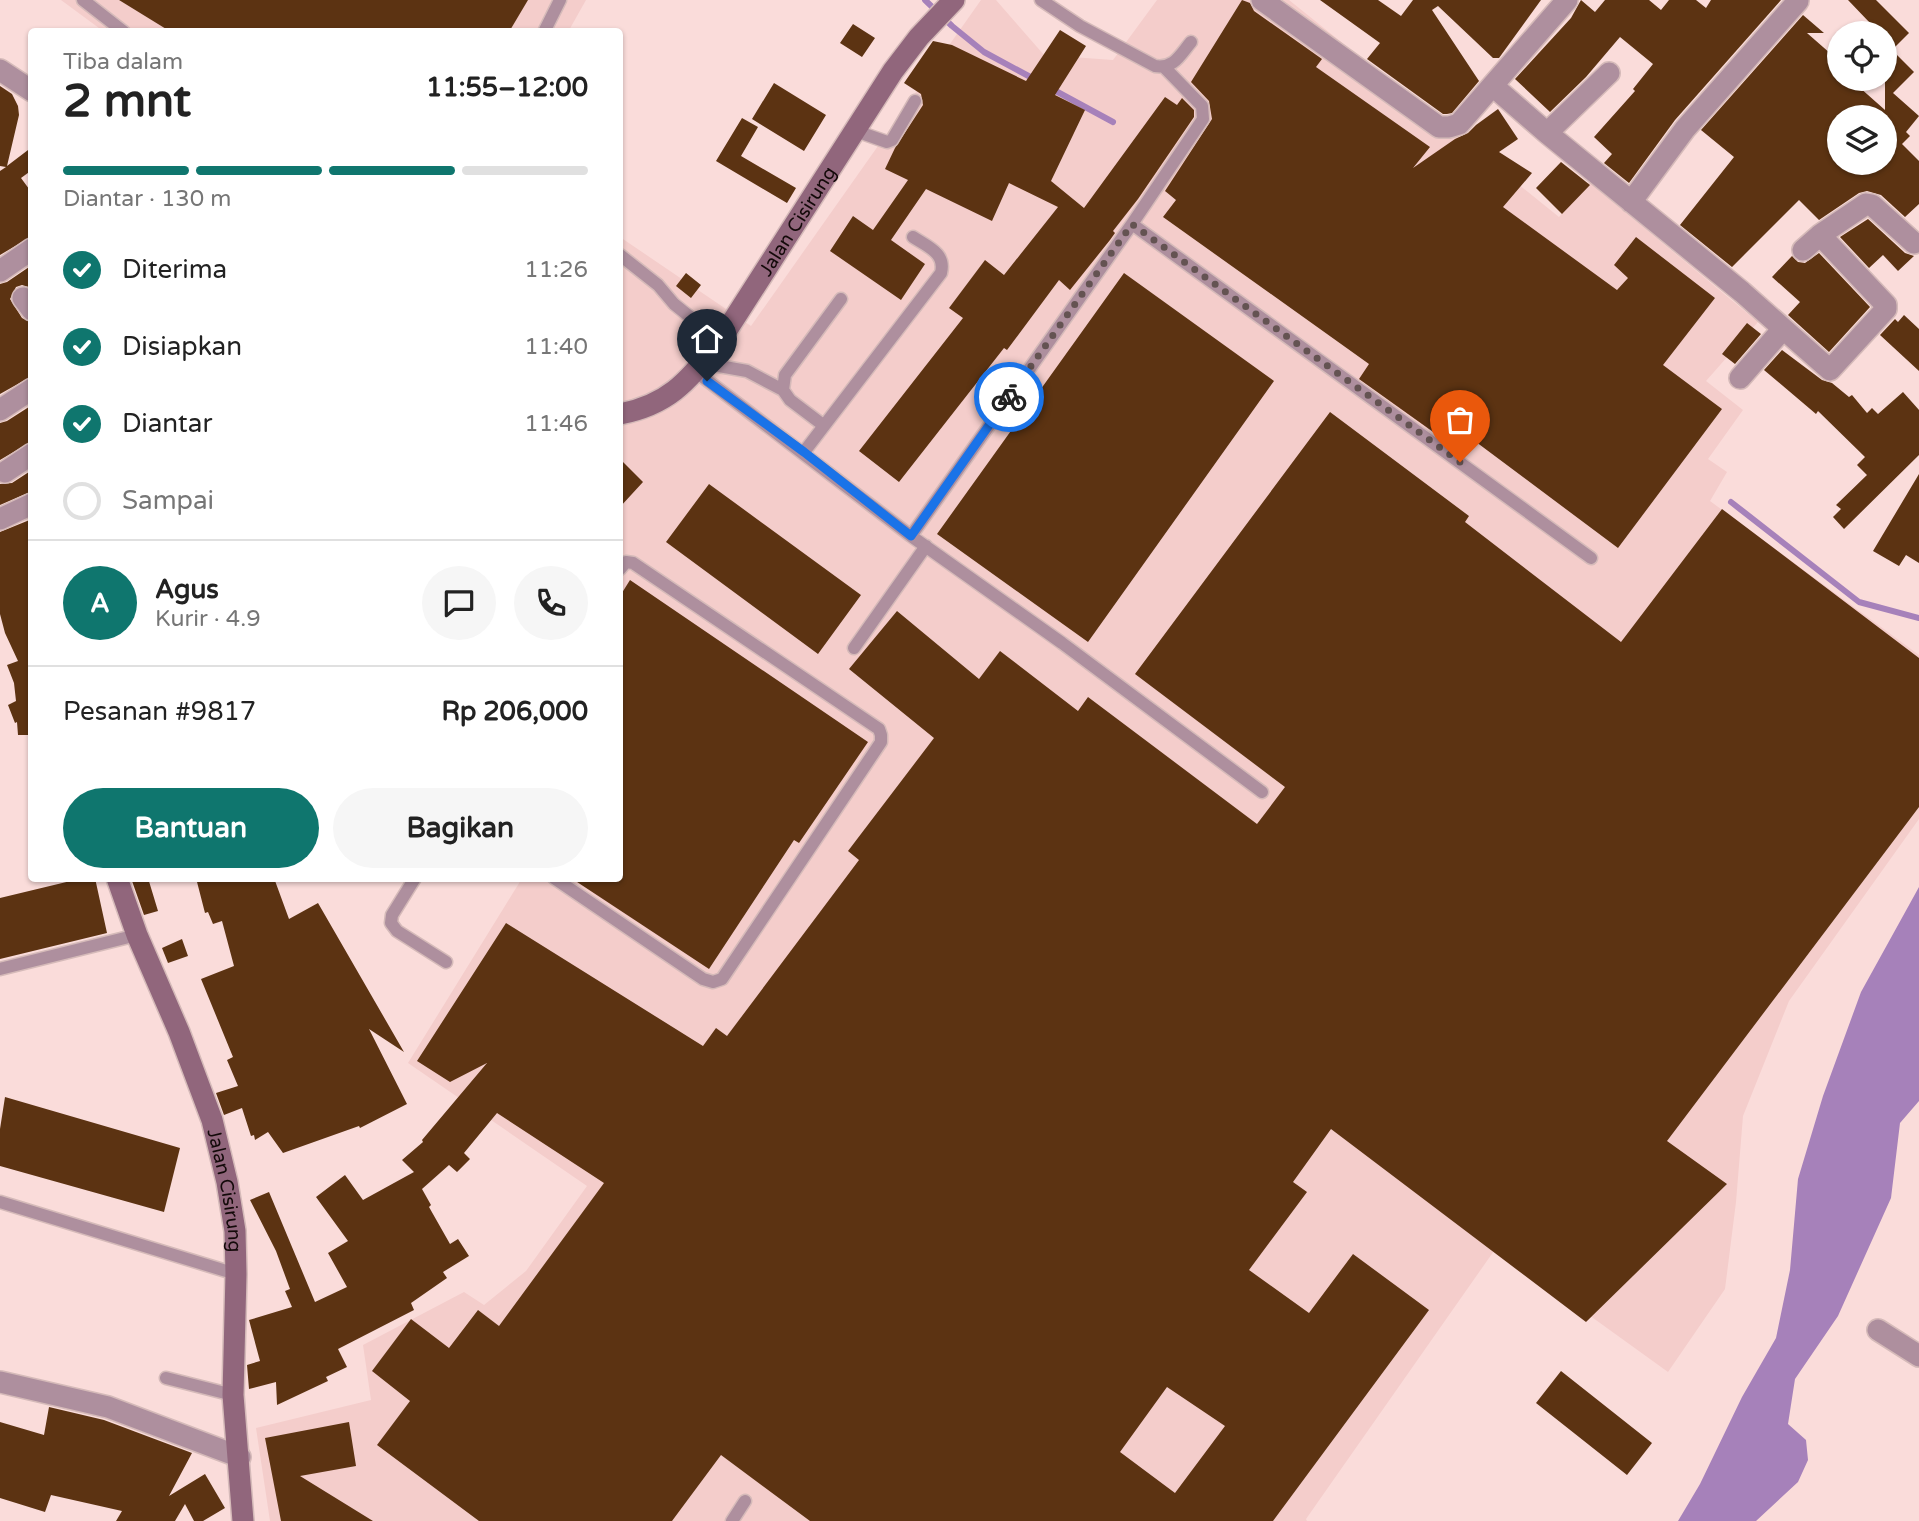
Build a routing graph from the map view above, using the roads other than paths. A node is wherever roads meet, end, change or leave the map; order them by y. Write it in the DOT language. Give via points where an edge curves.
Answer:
graph roads {
  1 [pos="83,0"];
  2 [pos="560,0"];
  3 [pos="1041,0"];
  4 [pos="1262,0"];
  5 [pos="1567,0"];
  6 [pos="1798,1"];
  7 [pos="945,10"];
  8 [pos="119,28"];
  9 [pos="546,28"];
  10 [pos="1191,42"];
  11 [pos="1165,68"];
  12 [pos="0,70"];
  13 [pos="1609,73"];
  14 [pos="1493,86"];
  15 [pos="28,88"];
  16 [pos="915,101"];
  17 [pos="856,131"];
  18 [pos="1547,134"];
  19 [pos="1630,202"];
  20 [pos="1132,224"];
  21 [pos="1820,235"];
  22 [pos="913,237"];
  23 [pos="1914,243"];
  24 [pos="1802,250"];
  25 [pos="28,251"];
  26 [pos="623,257"];
  27 [pos="0,271"];
  28 [pos="841,299"];
  29 [pos="1782,330"];
  30 [pos="720,341"];
  31 [pos="699,367"];
  32 [pos="1740,378"];
  33 [pos="783,390"];
  34 [pos="28,392"];
  35 [pos="0,410"];
  36 [pos="623,413"];
  37 [pos="823,425"];
  38 [pos="804,452"];
  39 [pos="28,457"];
  40 [pos="5,472"];
  41 [pos="28,506"];
  42 [pos="0,519"];
  43 [pos="911,536"];
  44 [pos="926,547"];
  45 [pos="1591,558"];
  46 [pos="623,566"];
  47 [pos="854,648"];
  48 [pos="1262,792"];
  49 [pos="118,882"];
  50 [pos="413,882"];
  51 [pos="560,882"];
  52 [pos="137,935"];
  53 [pos="446,962"];
  54 [pos="0,969"];
  55 [pos="0,1202"];
  56 [pos="236,1274"];
  57 [pos="1878,1329"];
  58 [pos="1919,1356"];
  59 [pos="166,1378"];
  60 [pos="0,1382"];
  61 [pos="233,1395"];
  62 [pos="240,1457"];
  63 [pos="745,1501"];
  64 [pos="243,1521"];
  65 [pos="732,1521"];
  1 -- 8 [label="lane"];
  2 -- 9 [label="lane"];
  3 -- 11 [label="lane" via="1080,26"];
  4 -- 14 [label="street" via="1439,127 1459,124"];
  5 -- 14 [label="street"];
  6 -- 19 [label="street" via="1685,129"];
  7 -- 17 [label="main road, Jalan Cisirung" via="893,71"];
  10 -- 11 [label="lane" via="1174,64"];
  11 -- 20 [label="lane" via="1202,106 1203,119"];
  12 -- 15 [label="street"];
  13 -- 18 [label="street"];
  14 -- 18 [label="street"];
  16 -- 17 [label="lane" via="892,140"];
  17 -- 30 [label="main road, Jalan Cisirung"];
  18 -- 19 [label="street"];
  19 -- 29 [label="street"];
  20 -- 43 [label="lane"];
  20 -- 45 [label="lane"];
  21 -- 23 [label="street" via="1866,204"];
  21 -- 24 [label="street"];
  21 -- 29 [label="street" via="1886,304 1886,310 1830,370"];
  22 -- 37 [label="lane" via="940,255 941,273"];
  25 -- 27 [label="street"];
  26 -- 30 [label="lane"];
  28 -- 33 [label="lane" via="785,375"];
  29 -- 32 [label="street"];
  30 -- 31 [label="main road, Jalan Cisirung"];
  31 -- 33 [label="lane" via="747,371"];
  31 -- 36 [label="main road, Jalan Cisirung" via="666,399"];
  31 -- 38 [label="lane"];
  33 -- 37 [label="lane"];
  34 -- 35 [label="street"];
  37 -- 38 [label="lane"];
  38 -- 43 [label="lane"];
  39 -- 40 [label="street"];
  41 -- 42 [label="street"];
  43 -- 44 [label="lane"];
  44 -- 47 [label="lane"];
  44 -- 48 [label="lane"];
  46 -- 51 [label="lane" via="633,563 879,729 881,742 722,979 704,979"];
  49 -- 52 [label="main road, Jalan Cisirung"];
  50 -- 53 [label="lane" via="391,923"];
  52 -- 54 [label="lane"];
  52 -- 56 [label="main road, Jalan Cisirung" via="212,1120 235,1231"];
  55 -- 56 [label="lane"];
  56 -- 61 [label="main road, Jalan Cisirung"];
  57 -- 58 [label="street"];
  59 -- 61 [label="lane"];
  60 -- 62 [label="street" via="108,1407"];
  61 -- 62 [label="main road, Jalan Cisirung"];
  62 -- 64 [label="main road, Jalan Cisirung"];
  63 -- 65 [label="lane"];
}
